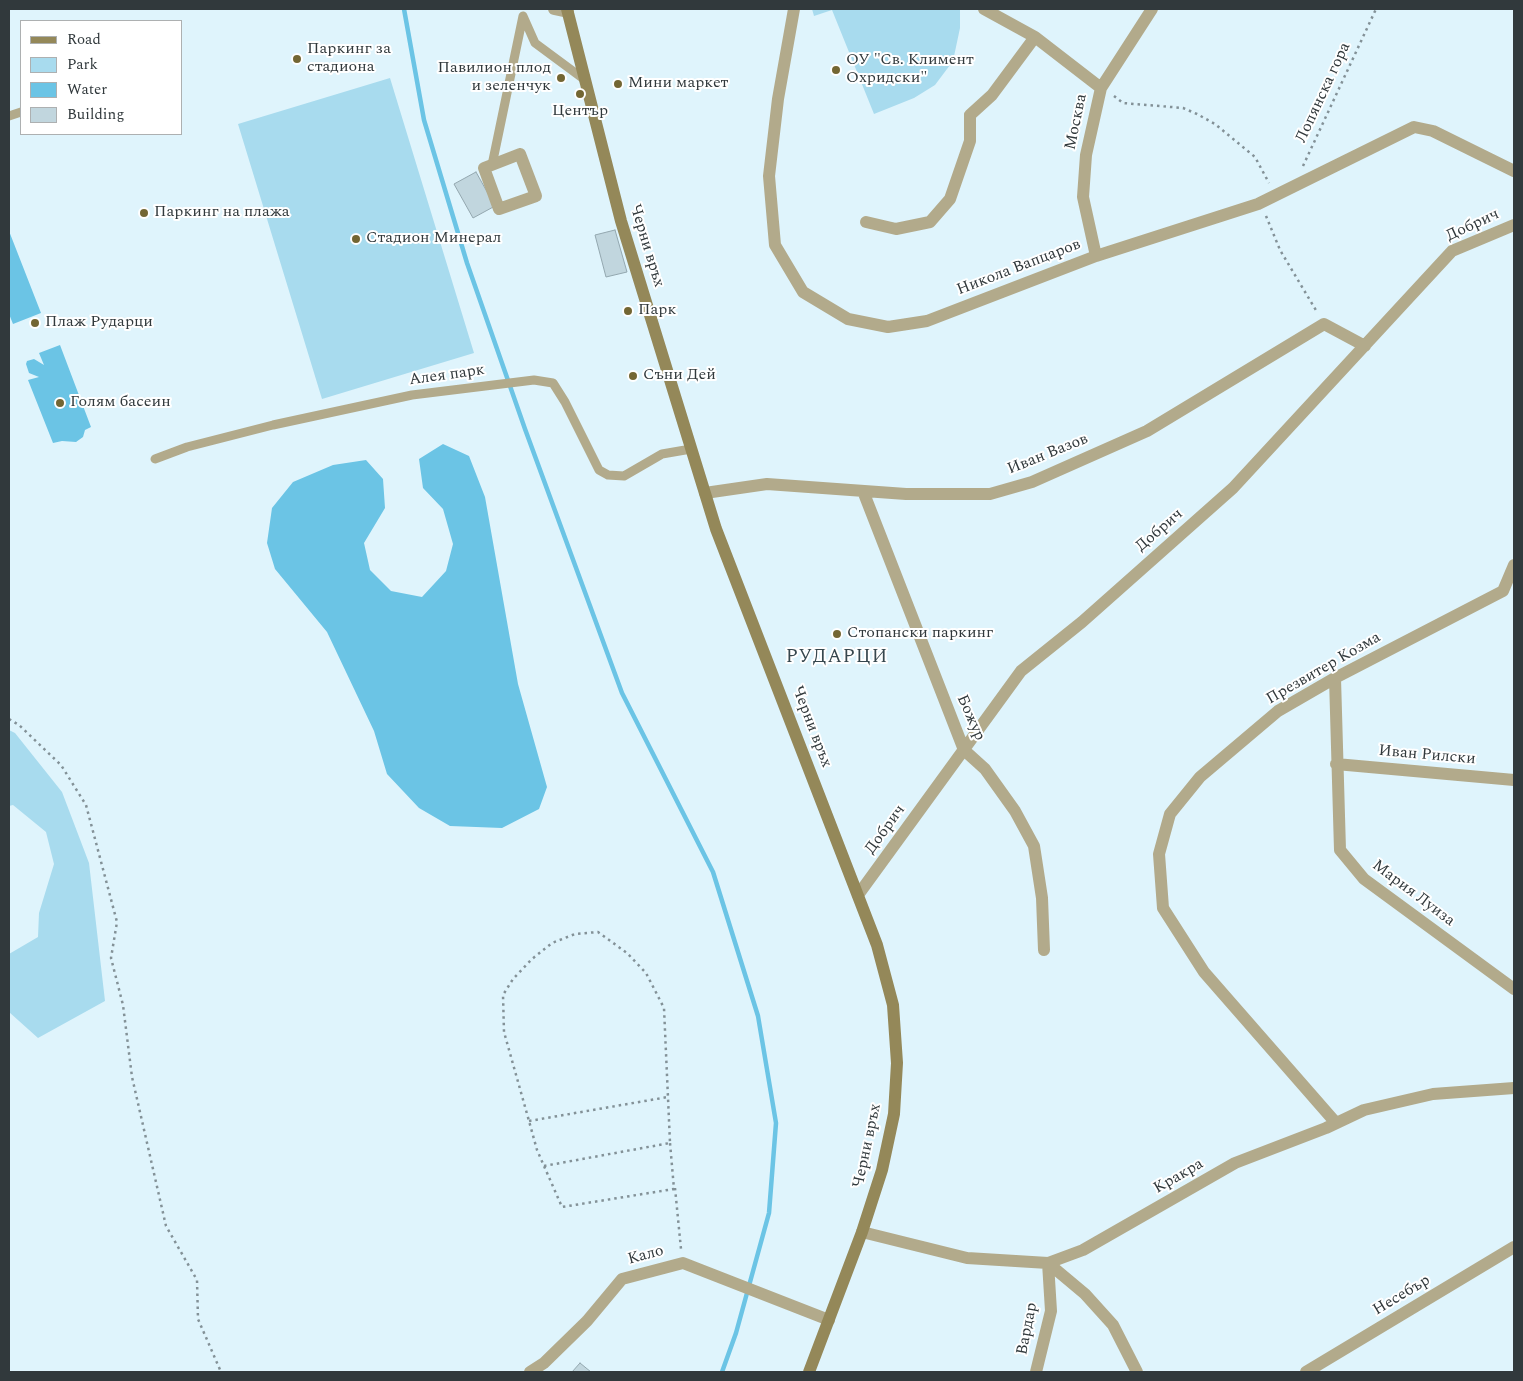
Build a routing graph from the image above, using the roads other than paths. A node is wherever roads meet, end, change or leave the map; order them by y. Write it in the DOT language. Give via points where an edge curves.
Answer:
graph roads {
  1 [pos="554,9"];
  2 [pos="794,9"];
  3 [pos="984,9"];
  4 [pos="1152,9"];
  5 [pos="568,10"];
  6 [pos="1035,37"];
  7 [pos="585,80"];
  8 [pos="1102,88"];
  9 [pos="492,165"];
  10 [pos="1514,171"];
  11 [pos="866,222"];
  12 [pos="1514,225"];
  13 [pos="1096,256"];
  14 [pos="1364,346"];
  15 [pos="691,448"];
  16 [pos="155,459"];
  17 [pos="863,491"];
  18 [pos="705,493"];
  19 [pos="1514,565"];
  20 [pos="1335,678"];
  21 [pos="964,750"];
  22 [pos="1336,764"];
  23 [pos="1514,780"];
  24 [pos="858,895"];
  25 [pos="1044,950"];
  26 [pos="1514,989"];
  27 [pos="1514,1088"];
  28 [pos="1336,1123"];
  29 [pos="862,1232"];
  30 [pos="1514,1247"];
  31 [pos="1048,1263"];
  32 [pos="829,1320"];
  33 [pos="539,1368"];
  34 [pos="530,1372"];
  35 [pos="809,1372"];
  36 [pos="1036,1372"];
  37 [pos="1137,1372"];
  38 [pos="1306,1372"];
  1 -- 5 [label="street"];
  2 -- 13 [label="street, Никола Вапцаров" via="768,176 775,245 803,292 848,319 888,328 927,321"];
  3 -- 6 [label="street"];
  4 -- 8 [label="street, Москва"];
  5 -- 7 [label="street, Черни връх"];
  6 -- 8 [label="street"];
  6 -- 11 [label="street" via="992,95 970,115 970,141 950,199 930,222 896,229"];
  7 -- 9 [label="lane" via="535,43 523,16"];
  7 -- 15 [label="street, Черни връх" via="621,221"];
  8 -- 13 [label="street, Москва" via="1086,155 1083,197"];
  9 -- 9 [label="street" via="484,168 499,209 536,196 520,154"];
  10 -- 13 [label="street, Никола Вапцаров" via="1433,131 1414,127 1267,199"];
  12 -- 14 [label="street, Добрич" via="1452,251"];
  14 -- 17 [label="street, Иван Вазов" via="1324,324 1147,431 1032,482 990,494"];
  14 -- 21 [label="street, Добрич" via="1233,488 1082,622 1021,671"];
  15 -- 16 [label="lane, Алея парк" via="662,454 624,476 608,475 599,470 553,383 534,380 412,396 273,425 187,447"];
  15 -- 18 [label="street, Черни връх"];
  17 -- 18 [label="street, Иван Вазов" via="766,484"];
  17 -- 21 [label="street, Божур"];
  18 -- 24 [label="street, Черни връх" via="716,529"];
  19 -- 20 [label="street, Презвитер Козма" via="1503,591"];
  20 -- 22 [label="street, Мария Луиза"];
  20 -- 28 [label="street, Презвитер Козма" via="1278,711 1200,777 1170,814 1159,854 1163,908 1204,972"];
  21 -- 24 [label="street, Добрич"];
  21 -- 25 [label="street, Божур" via="985,769 1015,810 1034,846 1042,898"];
  22 -- 23 [label="street, Иван Рилски"];
  22 -- 26 [label="street, Мария Луиза" via="1340,850 1364,880"];
  24 -- 29 [label="street, Черни връх" via="877,945 893,1005 897,1063 894,1114 882,1170"];
  27 -- 28 [label="street, Кракра" via="1433,1094 1364,1110"];
  28 -- 31 [label="street, Кракра" via="1235,1163 1084,1250"];
  29 -- 31 [label="street, Кракра" via="967,1258"];
  29 -- 32 [label="street, Черни връх"];
  30 -- 38 [label="street, Несебър"];
  31 -- 36 [label="street, Вардар" via="1051,1311"];
  31 -- 37 [label="street" via="1085,1294 1113,1326"];
  32 -- 33 [label="street, Кало" via="683,1263 622,1279 587,1321"];
  32 -- 35 [label="street, Черни връх"];
  33 -- 34 [label="street, Кало"];
}
